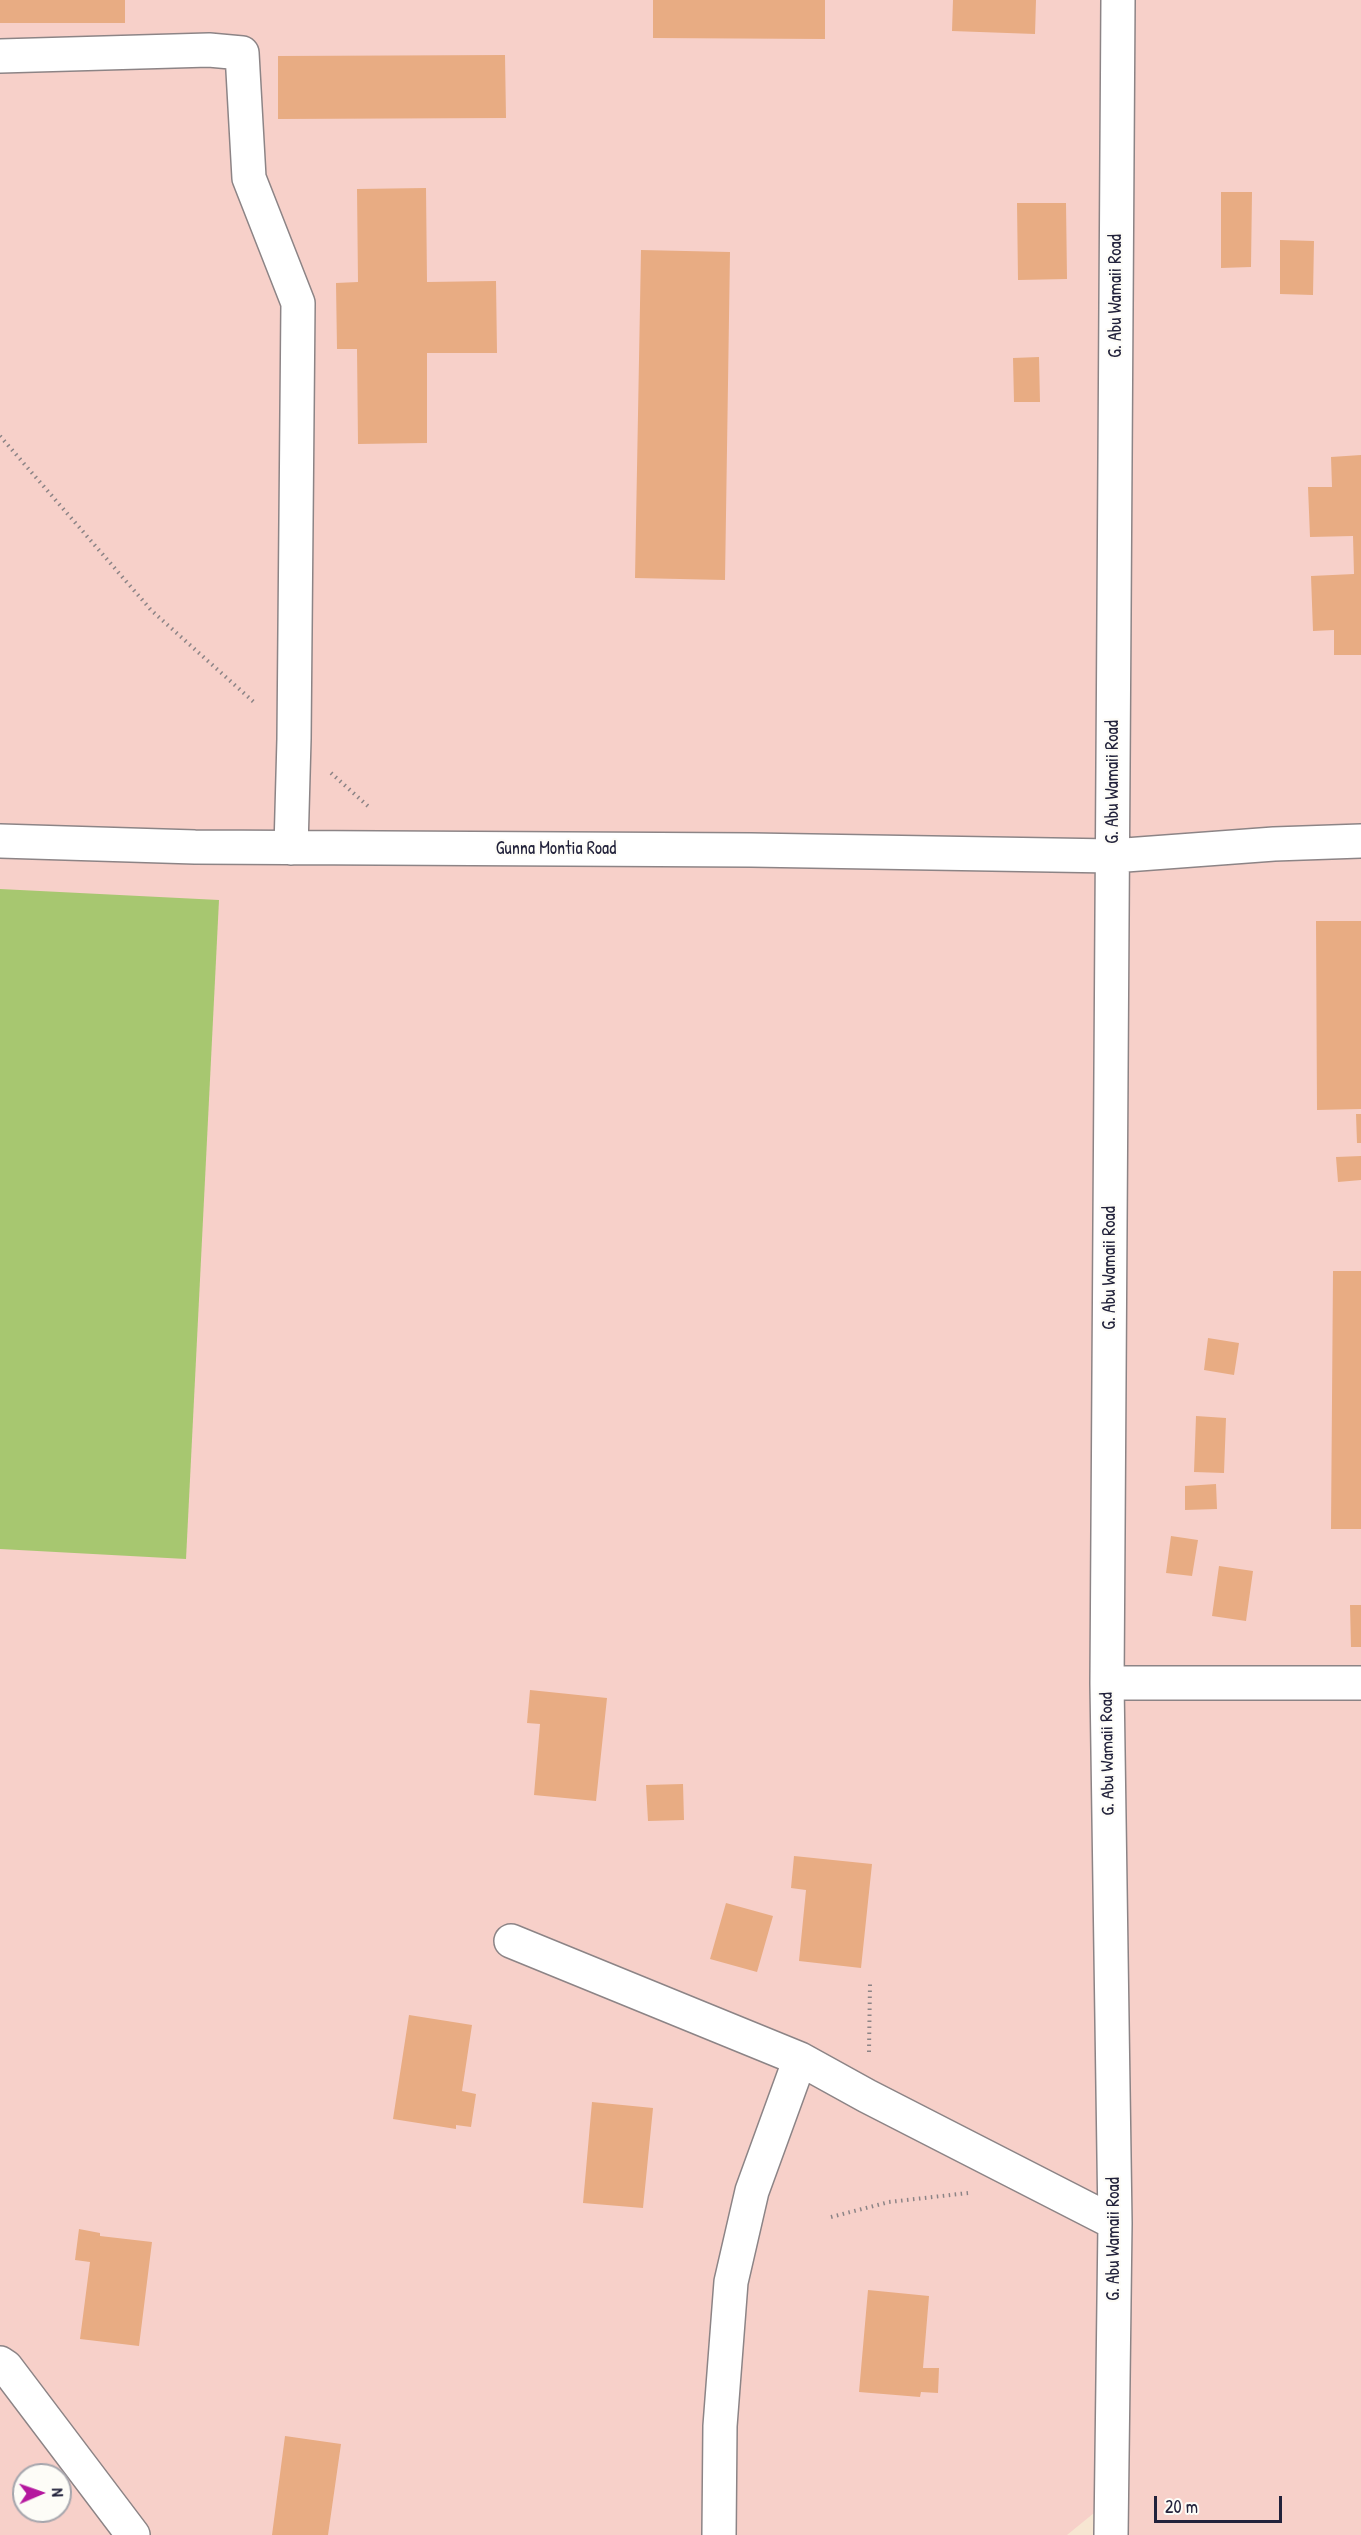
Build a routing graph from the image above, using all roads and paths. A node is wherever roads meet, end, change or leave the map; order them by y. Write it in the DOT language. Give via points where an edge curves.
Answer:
graph roads {
  1 [pos="1118,0"];
  2 [pos="0,56"];
  3 [pos="0,436"];
  4 [pos="294,739"];
  5 [pos="372,809"];
  6 [pos="0,841"];
  7 [pos="1361,841"];
  8 [pos="291,848"];
  9 [pos="1112,856"];
  10 [pos="1107,1683"];
  11 [pos="1361,1683"];
  12 [pos="511,1941"];
  13 [pos="870,1984"];
  14 [pos="800,2059"];
  15 [pos="867,2096"];
  16 [pos="969,2193"];
  17 [pos="831,2217"];
  18 [pos="1115,2223"];
  19 [pos="0,2363"];
  20 [pos="133,2535"];
  21 [pos="719,2535"];
  22 [pos="1111,2535"];
  1 -- 9 [label="street, G. Abu Wamaii Road"];
  2 -- 4 [label="street" via="209,50 242,53 249,178 298,303"];
  3 -- 4 [label="path" via="151,610"];
  4 -- 5 [label="path"];
  4 -- 8 [label="street"];
  6 -- 8 [label="street, Gunna Montia Road"];
  7 -- 9 [label="street, Gunna Montia Road"];
  8 -- 9 [label="street, Gunna Montia Road"];
  9 -- 10 [label="street, G. Abu Wamaii Road"];
  10 -- 11 [label="street"];
  10 -- 18 [label="street, G. Abu Wamaii Road"];
  12 -- 14 [label="street"];
  13 -- 15 [label="path"];
  14 -- 15 [label="street"];
  14 -- 21 [label="street" via="752,2191 731,2282 720,2426"];
  15 -- 18 [label="street"];
  16 -- 17 [label="path" via="889,2202"];
  18 -- 22 [label="street, G. Abu Wamaii Road"];
  19 -- 20 [label="street"];
}
